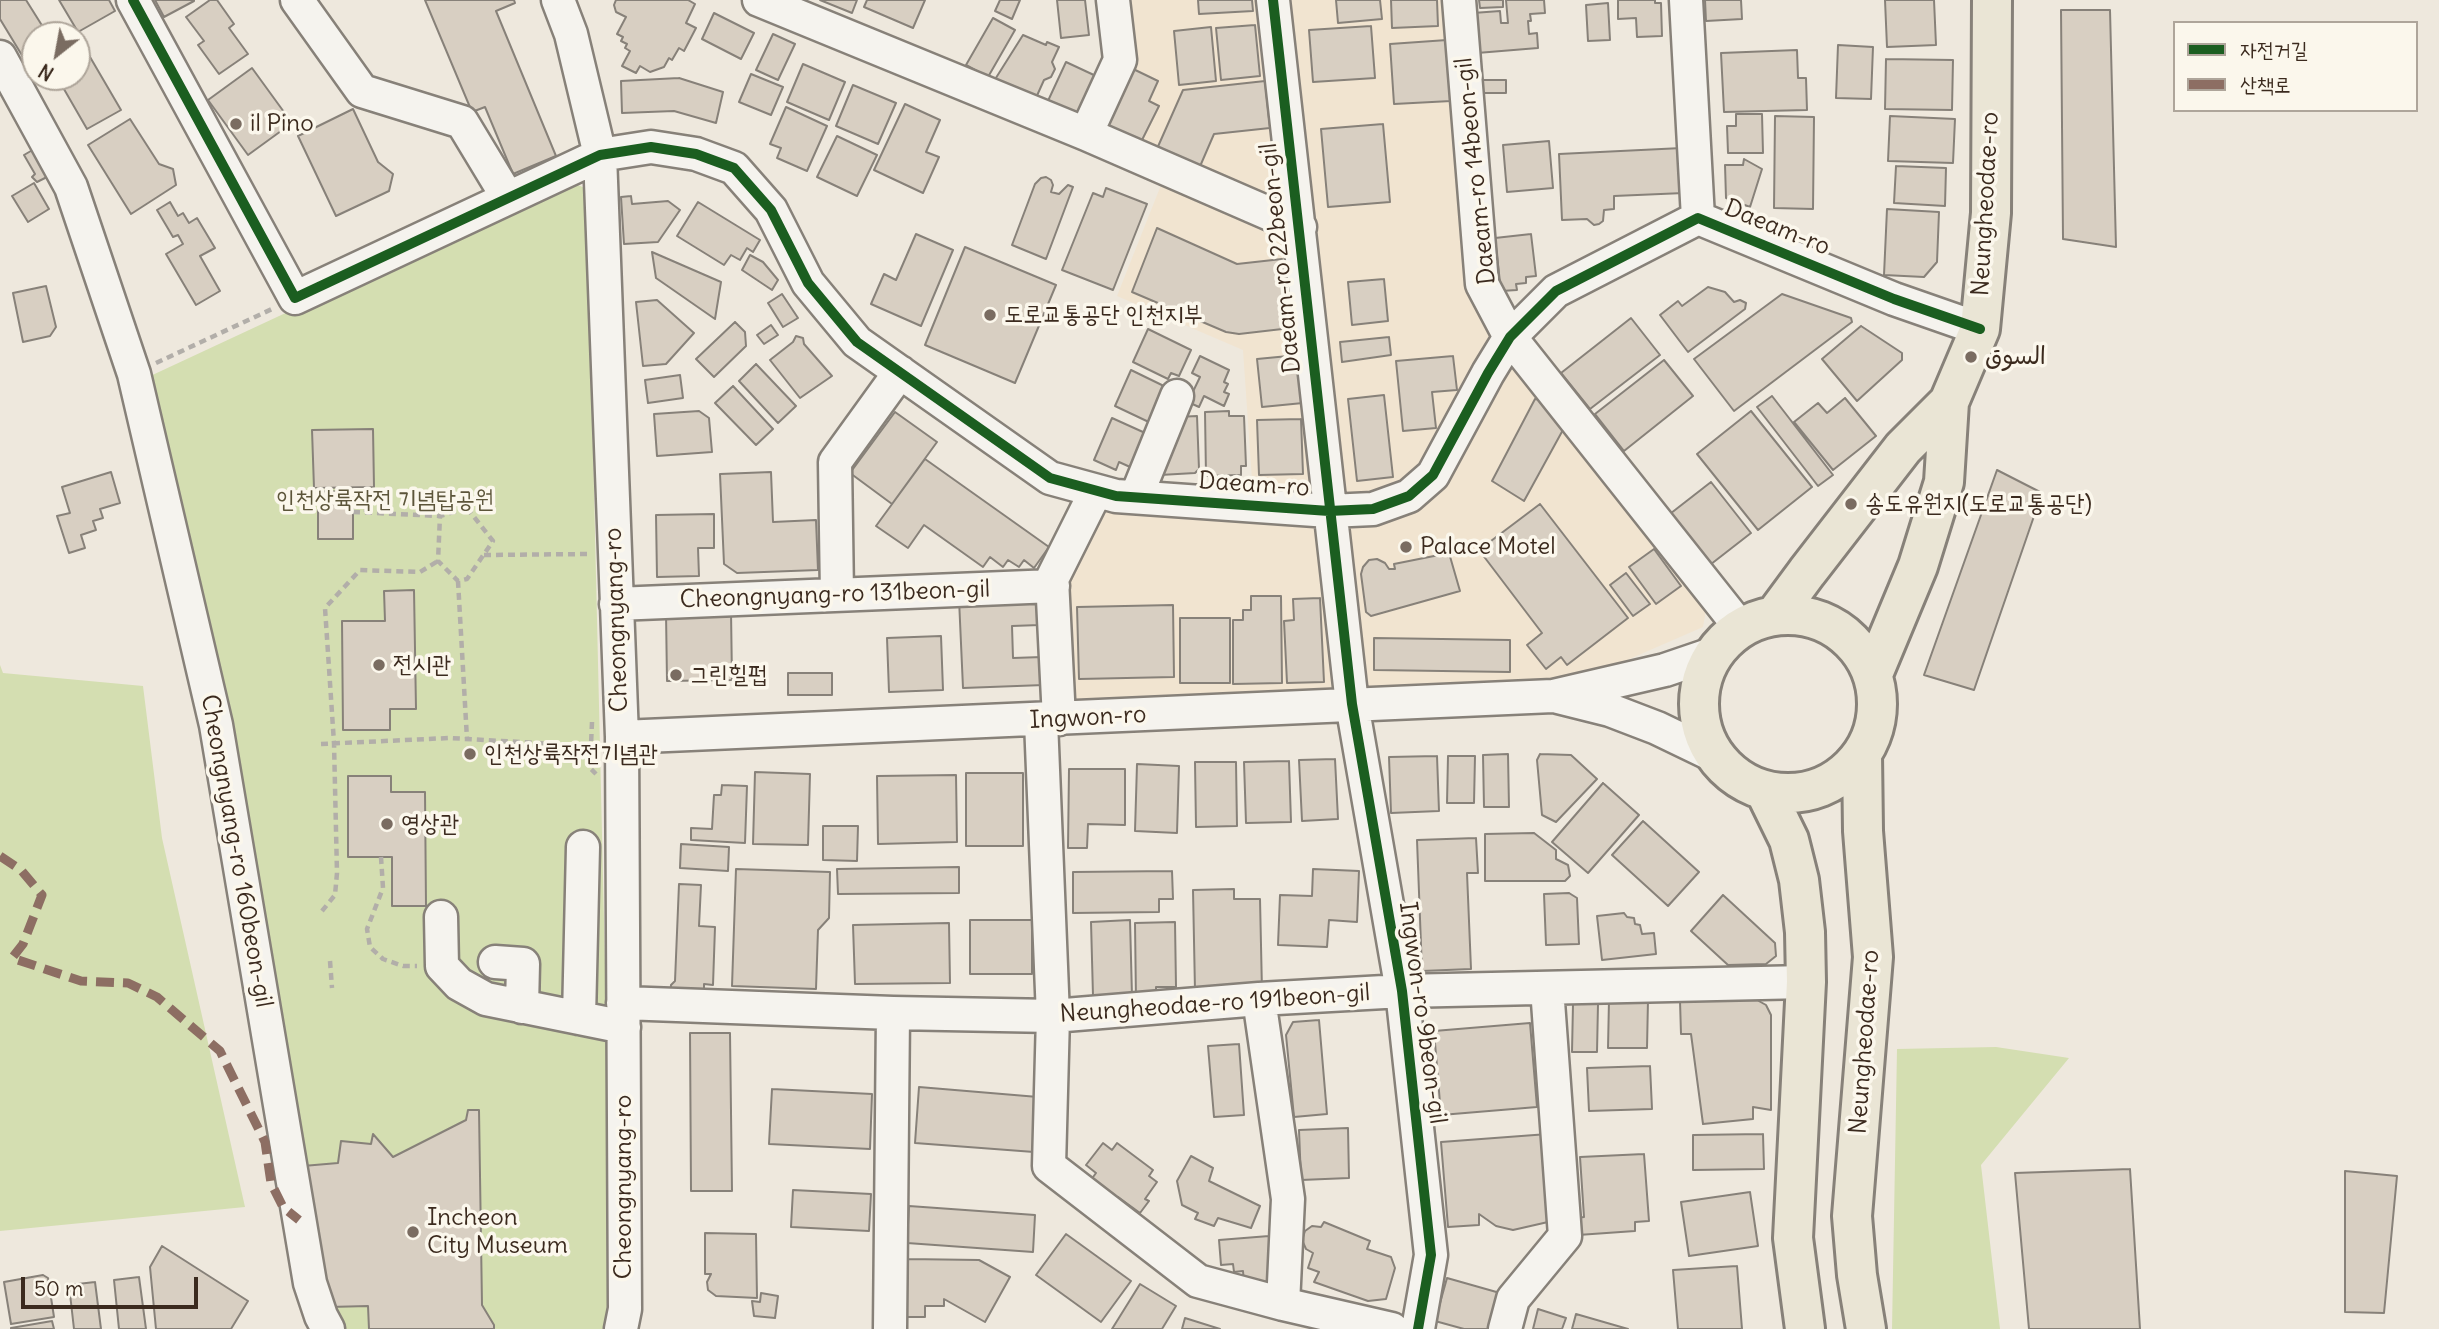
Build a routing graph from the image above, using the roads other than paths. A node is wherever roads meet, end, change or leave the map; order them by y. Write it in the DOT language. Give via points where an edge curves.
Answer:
graph roads {
  1 [pos="133,0"];
  2 [pos="298,0"];
  3 [pos="558,0"];
  4 [pos="1113,0"];
  5 [pos="1273,0"];
  6 [pos="1459,0"];
  7 [pos="1686,0"];
  8 [pos="1992,0"];
  9 [pos="776,3"];
  10 [pos="0,57"];
  11 [pos="1086,134"];
  12 [pos="600,155"];
  13 [pos="508,198"];
  14 [pos="1698,218"];
  15 [pos="1300,227"];
  16 [pos="1980,329"];
  17 [pos="1510,337"];
  18 [pos="900,372"];
  19 [pos="1177,396"];
  20 [pos="1949,402"];
  21 [pos="1096,491"];
  22 [pos="1136,497"];
  23 [pos="1329,511"];
  24 [pos="1053,586"];
  25 [pos="837,594"];
  26 [pos="616,604"];
  27 [pos="1776,614"];
  28 [pos="1740,627"];
  29 [pos="1712,654"];
  30 [pos="1873,674"];
  31 [pos="1553,696"];
  32 [pos="1352,704"];
  33 [pos="1050,720"];
  34 [pos="622,737"];
  35 [pos="1862,754"];
  36 [pos="1713,755"];
  37 [pos="1765,791"];
  38 [pos="583,847"];
  39 [pos="441,917"];
  40 [pos="495,962"];
  41 [pos="1806,982"];
  42 [pos="1547,988"];
  43 [pos="1402,991"];
  44 [pos="1259,999"];
  45 [pos="522,1007"];
  46 [pos="893,1013"];
  47 [pos="624,1015"];
  48 [pos="1053,1016"];
  49 [pos="579,1018"];
  50 [pos="1283,1304"];
  51 [pos="328,1329"];
  52 [pos="621,1329"];
  53 [pos="890,1329"];
  54 [pos="901,1329"];
  55 [pos="908,1329"];
  56 [pos="1392,1329"];
  57 [pos="1419,1329"];
  58 [pos="1505,1329"];
  59 [pos="1805,1329"];
  60 [pos="1866,1329"];
  1 -- 13 [label="street, Daeam-ro" via="295,298"];
  2 -- 13 [label="street" via="362,91 462,121"];
  3 -- 12 [label="street, Cheongnyang-ro" via="571,34"];
  4 -- 11 [label="street" via="1120,60"];
  5 -- 15 [label="street, Daeam-ro 22beon-gil"];
  6 -- 17 [label="street, Daeam-ro 14beon-gil" via="1482,284"];
  7 -- 14 [label="street"];
  8 -- 16 [label="main road, Neungheodae-ro" via="1991,213"];
  9 -- 11 [label="street"];
  10 -- 51 [label="street, Cheongnyang-ro 160beon-gil" via="71,187 134,374 216,725 310,1283"];
  11 -- 15 [label="street"];
  12 -- 13 [label="street, Daeam-ro"];
  12 -- 18 [label="street, Daeam-ro" via="651,147 696,154 734,168 771,210 808,283 857,341"];
  12 -- 26 [label="street, Cheongnyang-ro"];
  14 -- 16 [label="street, Daeam-ro" via="1894,299"];
  14 -- 17 [label="street, Daeam-ro" via="1556,291"];
  15 -- 23 [label="street, Daeam-ro 22beon-gil"];
  16 -- 20 [label="main road, Neungheodae-ro"];
  17 -- 23 [label="street, Daeam-ro" via="1433,475 1409,496 1373,509"];
  17 -- 28 [label="street, Daeam-ro 14beon-gil"];
  18 -- 21 [label="street, Daeam-ro" via="1050,478"];
  18 -- 25 [label="street" via="835,462"];
  19 -- 22 [label="street"];
  20 -- 27 [label="main road, Neungheodae-ro" via="1903,448"];
  20 -- 30 [label="main road, Neungheodae-ro" via="1944,482 1918,566"];
  21 -- 22 [label="street, Daeam-ro"];
  21 -- 24 [label="street" via="1052,579"];
  22 -- 23 [label="street, Daeam-ro"];
  23 -- 32 [label="street, Daeam-ro 22beon-gil"];
  24 -- 25 [label="street, Cheongnyang-ro 131beon-gil"];
  24 -- 33 [label="street"];
  25 -- 26 [label="street, Cheongnyang-ro 131beon-gil"];
  26 -- 34 [label="street, Cheongnyang-ro"];
  27 -- 28 [label="main road"];
  27 -- 30 [label="main road" via="1807,616 1835,627 1858,647"];
  28 -- 29 [label="main road"];
  29 -- 31 [label="street"];
  29 -- 36 [label="main road" via="1701,678 1698,705 1702,731"];
  30 -- 35 [label="main road" via="1876,720"];
  31 -- 32 [label="street, Ingwon-ro"];
  31 -- 36 [label="street" via="1610,710"];
  32 -- 33 [label="street, Ingwon-ro"];
  32 -- 43 [label="street, Ingwon-ro 9beon-gil"];
  33 -- 34 [label="street, Ingwon-ro"];
  33 -- 48 [label="street"];
  34 -- 47 [label="street, Cheongnyang-ro"];
  35 -- 37 [label="main road" via="1844,775 1819,788 1793,794"];
  35 -- 60 [label="main road, Neungheodae-ro" via="1873,957 1852,1216"];
  36 -- 37 [label="main road" via="1736,777"];
  37 -- 41 [label="main road" via="1788,840 1799,880"];
  38 -- 49 [label="street"];
  39 -- 45 [label="street, Neungheodae-ro 191beon-gil" via="442,966 459,984 486,999"];
  40 -- 45 [label="street" via="523,964"];
  41 -- 42 [label="street, Neungheodae-ro 191beon-gil"];
  41 -- 59 [label="main road" via="1793,1238"];
  42 -- 43 [label="street, Neungheodae-ro 191beon-gil"];
  42 -- 58 [label="street" via="1564,1236 1513,1299"];
  43 -- 44 [label="street, Neungheodae-ro 191beon-gil"];
  43 -- 57 [label="street, Ingwon-ro 9beon-gil" via="1431,1255"];
  44 -- 48 [label="street, Neungheodae-ro 191beon-gil"];
  44 -- 50 [label="street" via="1288,1199"];
  45 -- 49 [label="street, Neungheodae-ro 191beon-gil"];
  46 -- 47 [label="street, Neungheodae-ro 191beon-gil"];
  46 -- 48 [label="street, Neungheodae-ro 191beon-gil"];
  46 -- 53 [label="street"];
  47 -- 49 [label="street, Neungheodae-ro 191beon-gil"];
  47 -- 52 [label="street, Cheongnyang-ro" via="625,1309"];
  48 -- 50 [label="street" via="1049,1166 1198,1281"];
  50 -- 56 [label="street"];
  54 -- 55 [label="street"];
}
